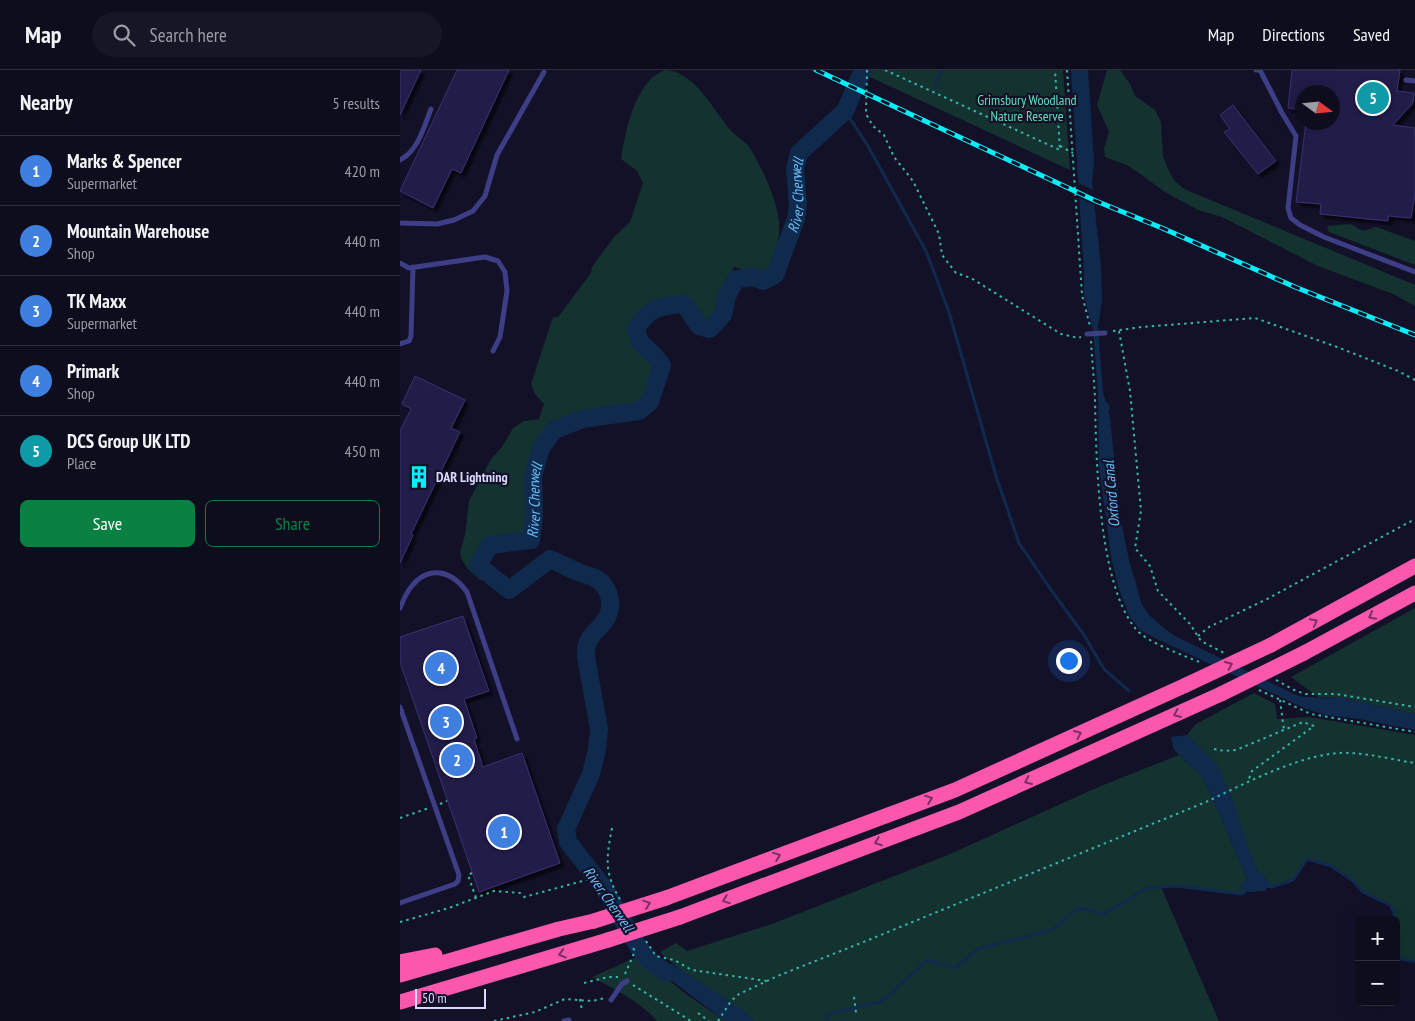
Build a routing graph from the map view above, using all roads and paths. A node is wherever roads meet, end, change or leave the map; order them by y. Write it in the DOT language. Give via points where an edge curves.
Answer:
graph roads {
  1 [pos="867,70"];
  2 [pos="885,70"];
  3 [pos="1055,70"];
  4 [pos="1067,70"];
  5 [pos="1256,70"];
  6 [pos="544,72"];
  7 [pos="1406,80"];
  8 [pos="1415,81"];
  9 [pos="431,109"];
  10 [pos="1060,146"];
  11 [pos="1073,153"];
  12 [pos="400,160"];
  13 [pos="400,223"];
  14 [pos="400,263"];
  15 [pos="412,267"];
  16 [pos="1415,272"];
  17 [pos="1091,329"];
  18 [pos="1119,330"];
  19 [pos="1105,332"];
  20 [pos="1089,336"];
  21 [pos="400,344"];
  22 [pos="493,351"];
  23 [pos="1415,380"];
  24 [pos="1415,519"];
  25 [pos="1415,566"];
  26 [pos="1415,593"];
  27 [pos="400,608"];
  28 [pos="1198,636"];
  29 [pos="1227,654"];
  30 [pos="1207,666"];
  31 [pos="1270,677"];
  32 [pos="1253,687"];
  33 [pos="1280,700"];
  34 [pos="400,707"];
  35 [pos="1415,707"];
  36 [pos="1284,730"];
  37 [pos="1415,732"];
  38 [pos="517,739"];
  39 [pos="1214,749"];
  40 [pos="1415,763"];
  41 [pos="1248,781"];
  42 [pos="447,801"];
  43 [pos="434,806"];
  44 [pos="400,818"];
  45 [pos="472,873"];
  46 [pos="590,879"];
  47 [pos="476,898"];
  48 [pos="400,903"];
  49 [pos="400,922"];
  50 [pos="559,929"];
  51 [pos="635,951"];
  52 [pos="400,962"];
  53 [pos="400,974"];
  54 [pos="626,979"];
  55 [pos="584,983"];
  56 [pos="854,997"];
  57 [pos="612,998"];
  58 [pos="580,999"];
  59 [pos="404,1002"];
  60 [pos="582,1011"];
  61 [pos="698,1013"];
  62 [pos="856,1013"];
  63 [pos="494,1021"];
  64 [pos="691,1021"];
  65 [pos="709,1021"];
  66 [pos="718,1021"];
  1 -- 20 [label="path" via="866,114 884,135 894,157 913,181 939,234 942,254 956,273 970,278 1061,334 1078,338"];
  2 -- 10 [label="path" via="1060,150"];
  3 -- 10 [label="path"];
  4 -- 11 [label="path"];
  5 -- 16 [label="lane" via="1260,70 1296,136 1288,208 1291,218 1324,237"];
  6 -- 13 [label="lane" via="498,155 485,196 472,210 454,220 437,224"];
  7 -- 8 [label="lane"];
  9 -- 12 [label="lane" via="417,143 409,156"];
  10 -- 11 [label="path"];
  11 -- 17 [label="path" via="1082,295"];
  14 -- 15 [label="lane"];
  15 -- 21 [label="lane" via="411,336 409,341"];
  15 -- 22 [label="lane" via="485,257 498,261 507,278 507,290 500,337"];
  18 -- 19 [label="path"];
  18 -- 23 [label="path" via="1255,318 1346,350"];
  18 -- 28 [label="path" via="1130,391 1141,511 1135,548 1150,566 1158,591"];
  19 -- 20 [label="lane, bridge"];
  20 -- 30 [label="path" via="1104,531 1110,570 1121,602 1135,629 1144,636"];
  24 -- 28 [label="path" via="1267,600 1209,627"];
  50 -- 25 [label="highway, one-way, bridge" via="666,898 954,790 1271,645"];
  26 -- 59 [label="highway, one-way, bridge" via="1221,694 959,812 680,917"];
  27 -- 38 [label="lane" via="410,588 430,574 440,572 460,582 467,592"];
  28 -- 29 [label="path" via="1201,641"];
  31 -- 35 [label="path" via="1306,694 1336,694"];
  32 -- 33 [label="path"];
  33 -- 36 [label="path"];
  33 -- 37 [label="path" via="1312,714"];
  34 -- 43 [label="lane"];
  36 -- 39 [label="path" via="1236,750"];
  36 -- 41 [label="path" via="1303,722 1314,726 1252,771"];
  40 -- 41 [label="path" via="1350,753 1328,754"];
  41 -- 66 [label="path" via="1206,802 738,994"];
  42 -- 43 [label="path"];
  43 -- 44 [label="path"];
  43 -- 48 [label="lane" via="459,875 458,881"];
  45 -- 47 [label="path" via="468,876"];
  46 -- 47 [label="path" via="524,897 520,893 494,891"];
  47 -- 49 [label="path"];
  50 -- 52 [label="highway"];
  50 -- 53 [label="highway"];
  51 -- 54 [label="path"];
  54 -- 55 [label="path" via="608,977"];
  54 -- 57 [label="lane"];
  54 -- 64 [label="path"];
  56 -- 62 [label="path"];
  57 -- 58 [label="path"];
  58 -- 60 [label="path"];
  58 -- 63 [label="path" via="565,1000"];
  61 -- 65 [label="path"];
}
